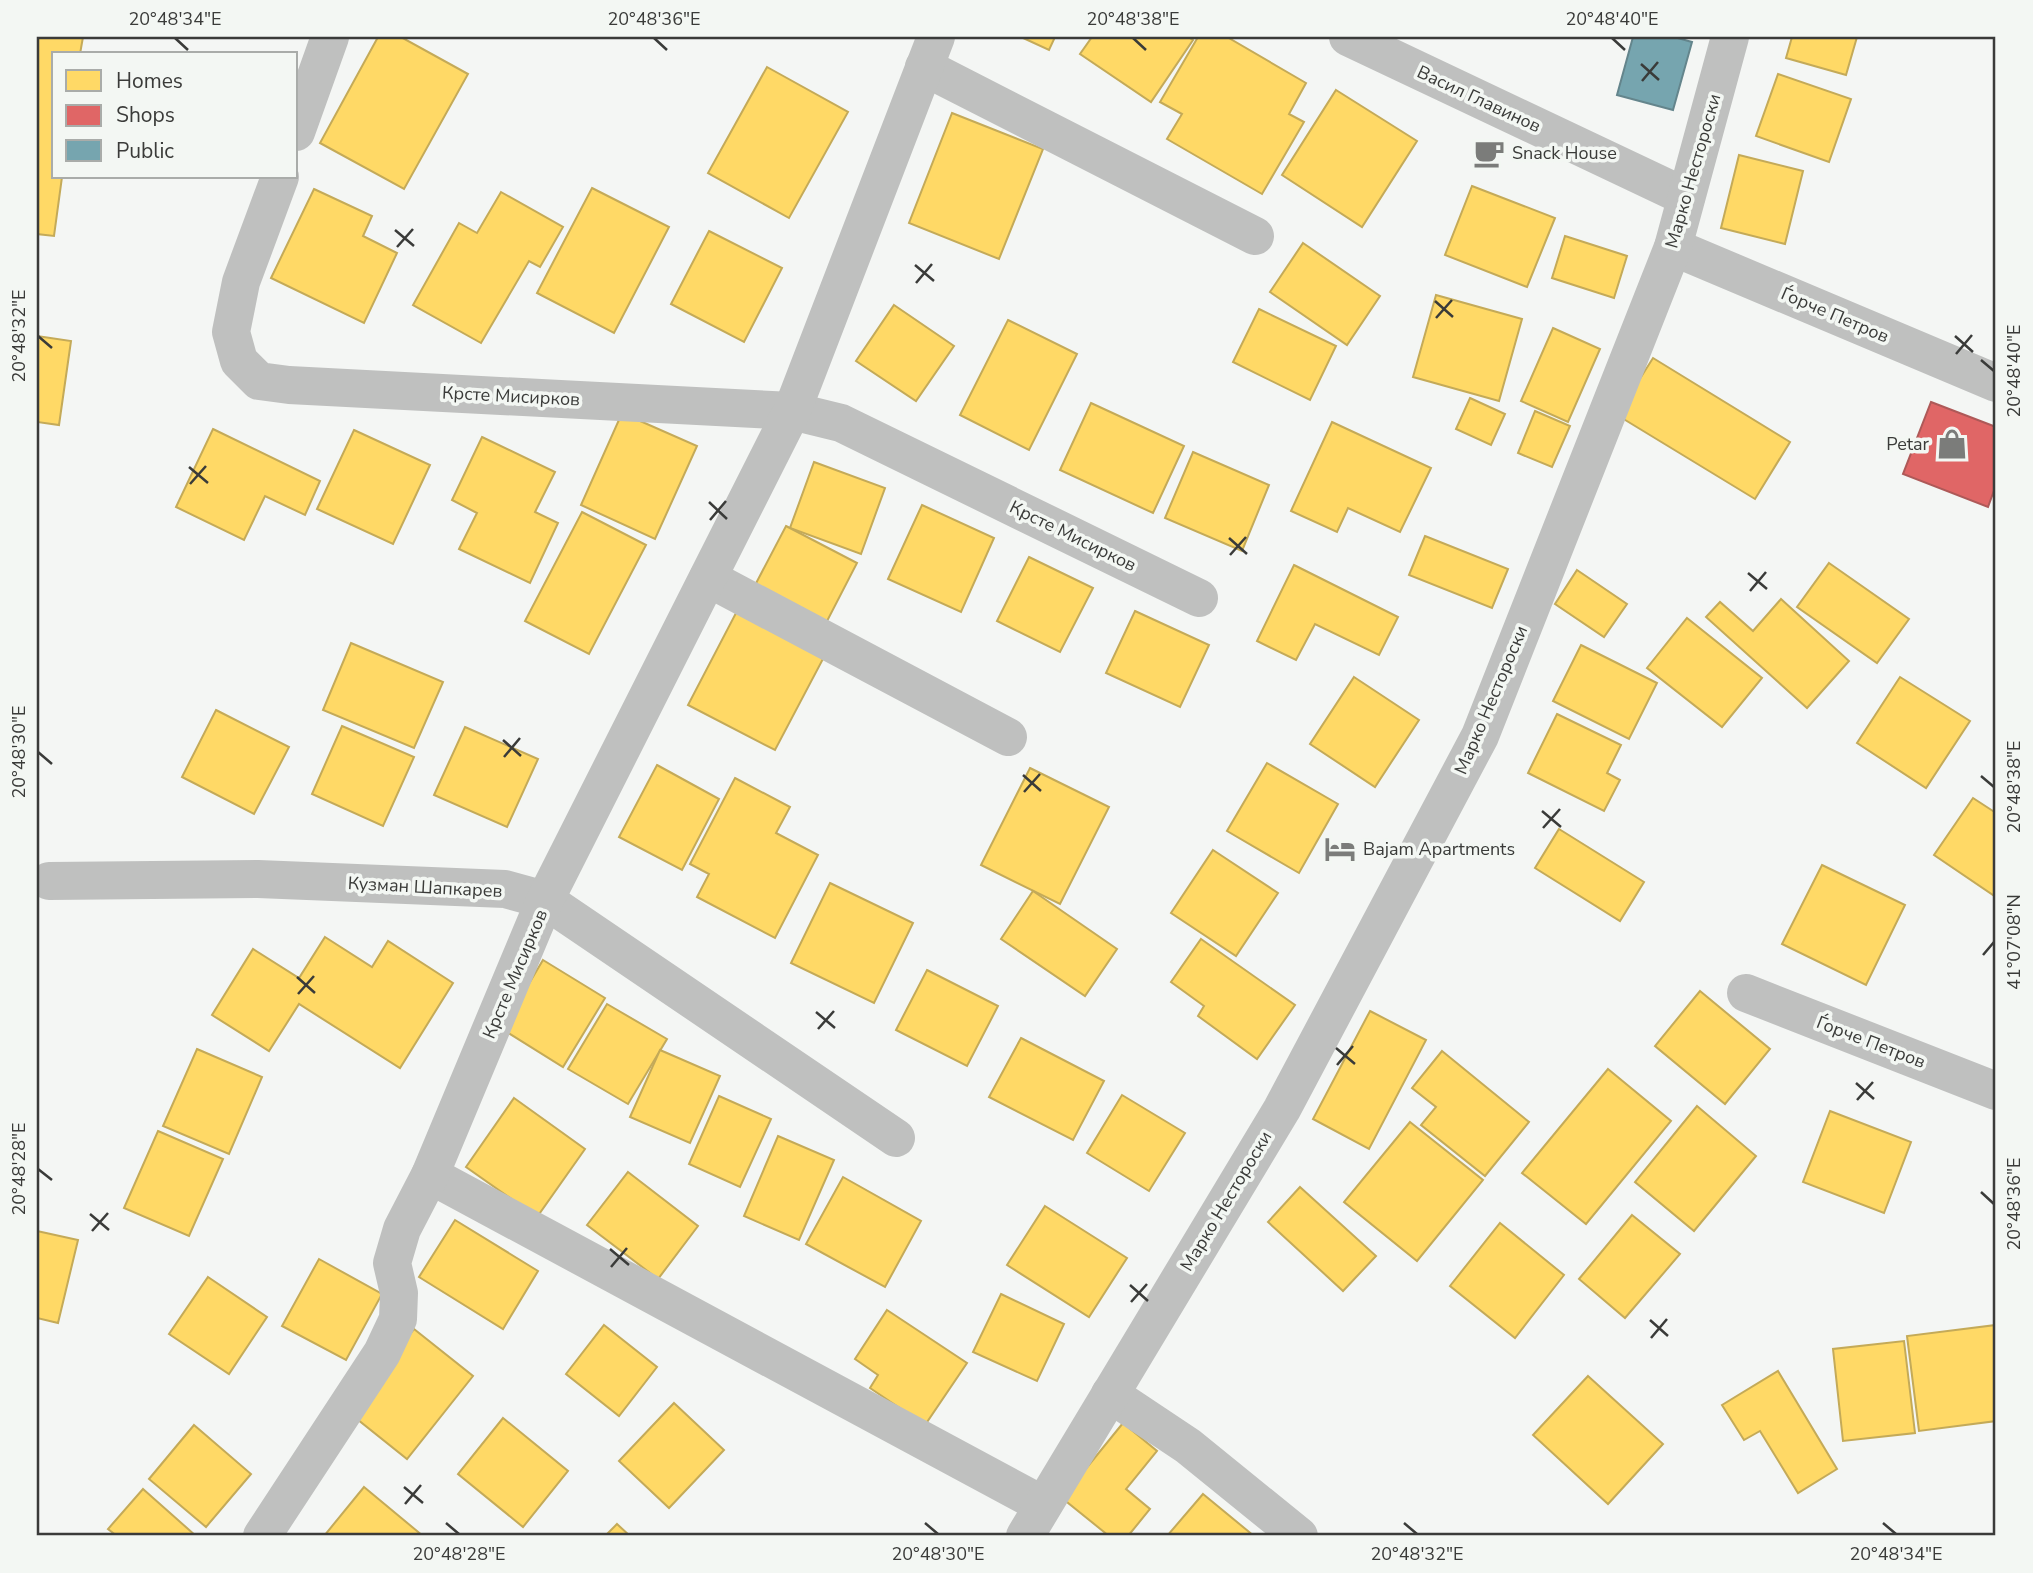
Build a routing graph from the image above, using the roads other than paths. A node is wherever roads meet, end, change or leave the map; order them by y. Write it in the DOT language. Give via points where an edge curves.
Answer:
graph roads {
  1 [pos="330,37"];
  2 [pos="1348,37"];
  3 [pos="1730,37"];
  4 [pos="930,52"];
  5 [pos="298,126"];
  6 [pos="279,178"];
  7 [pos="1686,197"];
  8 [pos="1255,236"];
  9 [pos="1673,247"];
  10 [pos="1996,383"];
  11 [pos="792,411"];
  12 [pos="708,578"];
  13 [pos="1199,598"];
  14 [pos="1007,737"];
  15 [pos="49,881"];
  16 [pos="545,900"];
  17 [pos="1746,993"];
  18 [pos="1996,1091"];
  19 [pos="896,1138"];
  20 [pos="430,1175"];
  21 [pos="1110,1394"];
  22 [pos="1034,1521"];
  23 [pos="262,1536"];
  24 [pos="1299,1536"];
  1 -- 5 [label="street"];
  2 -- 7 [label="street, Васил Главинов"];
  3 -- 7 [label="street, Марко Нестороски"];
  4 -- 8 [label="street"];
  4 -- 11 [label="street, Крсте Мисирков"];
  6 -- 11 [label="street, Крсте Мисирков" via="241,282 231,332 239,361 259,381"];
  7 -- 9 [label="street, Марко Нестороски"];
  9 -- 10 [label="street, Ѓорче Петров"];
  9 -- 21 [label="street, Марко Нестороски" via="1480,736 1282,1109"];
  11 -- 12 [label="street, Крсте Мисирков"];
  11 -- 13 [label="street, Крсте Мисирков" via="841,424"];
  12 -- 14 [label="street"];
  12 -- 16 [label="street, Крсте Мисирков"];
  15 -- 16 [label="street, Кузман Шапкарев" via="258,879 505,889"];
  16 -- 19 [label="street, Кузман Шапкарев"];
  16 -- 20 [label="street, Крсте Мисирков"];
  17 -- 18 [label="street, Ѓорче Петров"];
  20 -- 22 [label="street"];
  20 -- 23 [label="street, Крсте Мисирков" via="402,1229 392,1263 399,1293 398,1319"];
  21 -- 22 [label="street, Марко Нестороски"];
  21 -- 24 [label="street" via="1188,1446"];
}
